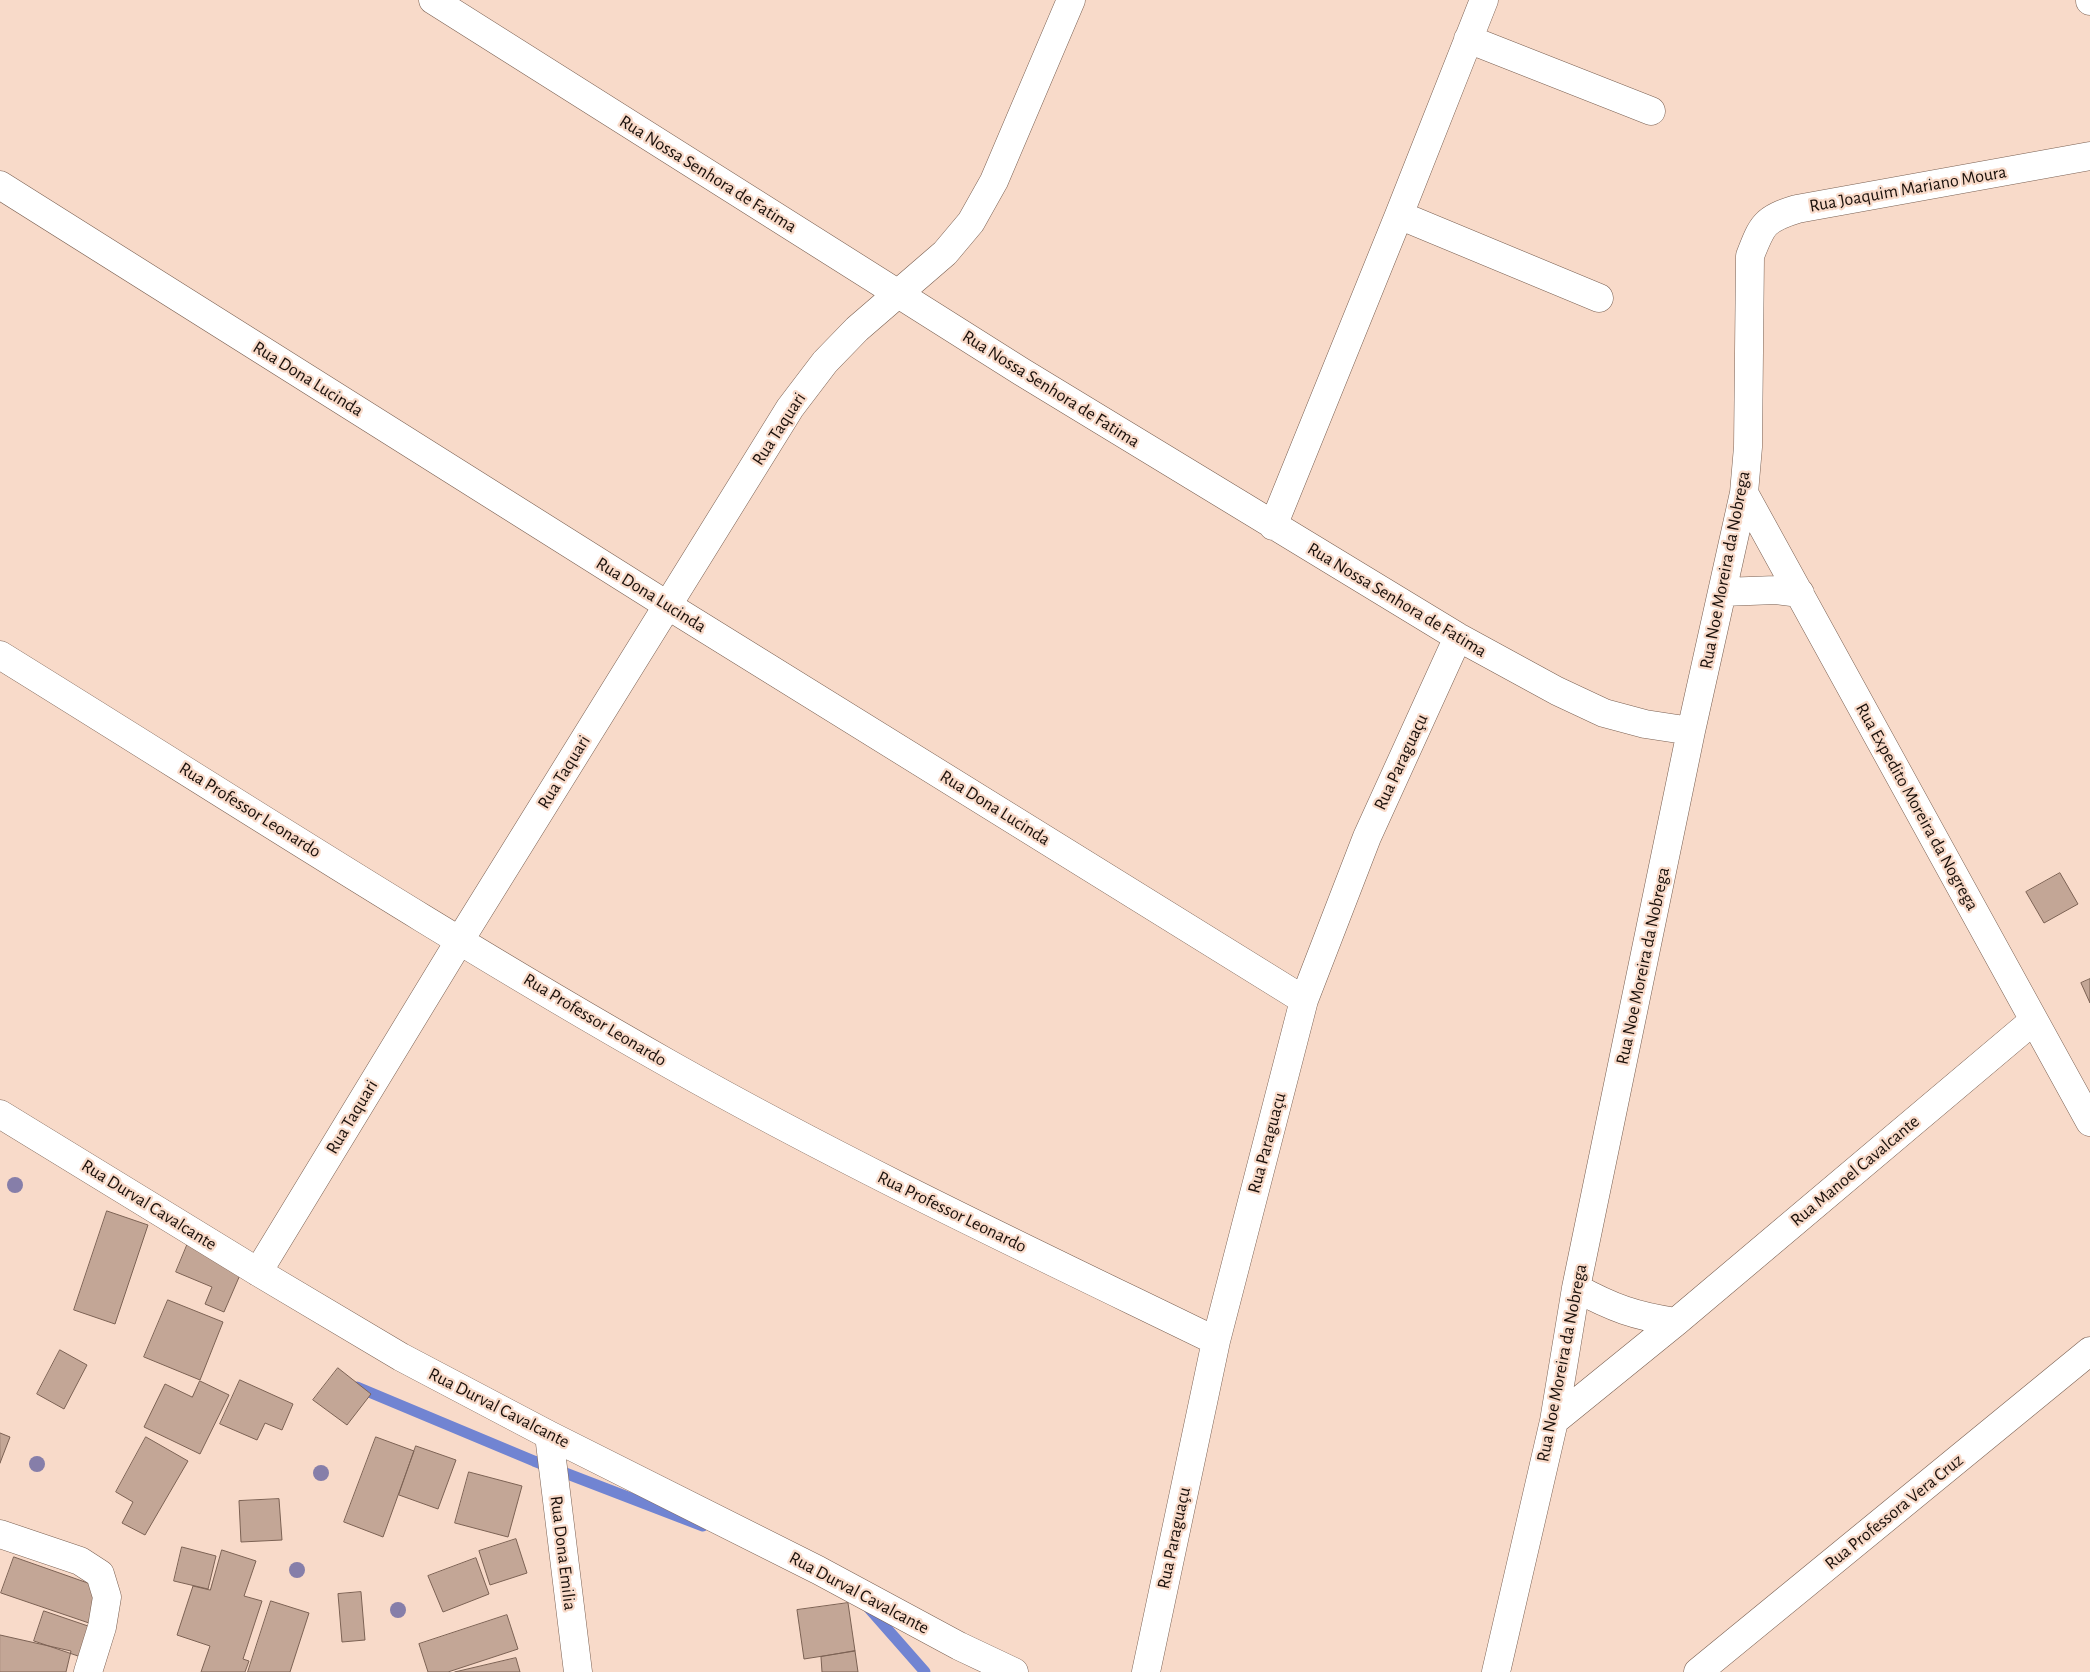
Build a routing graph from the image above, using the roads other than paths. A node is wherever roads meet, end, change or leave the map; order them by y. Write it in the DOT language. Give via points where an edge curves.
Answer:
graph roads {
  1 [pos="433,0"];
  2 [pos="1070,0"];
  3 [pos="1484,0"];
  4 [pos="1468,39"];
  5 [pos="1651,111"];
  6 [pos="2090,156"];
  7 [pos="0,185"];
  8 [pos="1399,215"];
  9 [pos="1750,256"];
  10 [pos="897,293"];
  11 [pos="1600,298"];
  12 [pos="1744,493"];
  13 [pos="1273,526"];
  14 [pos="1723,592"];
  15 [pos="1800,593"];
  16 [pos="667,605"];
  17 [pos="1458,637"];
  18 [pos="0,655"];
  19 [pos="1691,731"];
  20 [pos="460,940"];
  21 [pos="1304,1000"];
  22 [pos="2033,1020"];
  23 [pos="0,1114"];
  24 [pos="2090,1122"];
  25 [pos="258,1272"];
  26 [pos="1576,1288"];
  27 [pos="1676,1322"];
  28 [pos="1216,1341"];
  29 [pos="2090,1351"];
  30 [pos="1554,1421"];
  31 [pos="550,1446"];
  32 [pos="0,1534"];
  33 [pos="88,1672"];
  34 [pos="578,1672"];
  35 [pos="1014,1672"];
  36 [pos="1146,1672"];
  37 [pos="1496,1672"];
  38 [pos="1698,1672"];
  1 -- 10 [label="street, Rua Nossa Senhora de Fatima"];
  2 -- 10 [label="street, Rua Taquari" via="1016,133 971,222 945,252"];
  3 -- 4 [label="street"];
  4 -- 5 [label="street"];
  4 -- 8 [label="street"];
  6 -- 9 [label="street, Rua Joaquim Mariano Moura" via="1797,209 1775,216 1762,227"];
  7 -- 16 [label="street, Rua Dona Lucinda"];
  8 -- 11 [label="street"];
  8 -- 13 [label="street"];
  9 -- 12 [label="street, Rua Noe Moreira da Nobrega" via="1748,447"];
  10 -- 13 [label="street, Rua Nossa Senhora de Fatima"];
  10 -- 16 [label="street, Rua Taquari" via="825,362 790,408"];
  12 -- 14 [label="street, Rua Noe Moreira da Nobrega"];
  12 -- 15 [label="street, Rua Expedito Moreira da Nogrega"];
  13 -- 17 [label="street, Rua Nossa Senhora de Fatima"];
  14 -- 15 [label="street" via="1776,590"];
  14 -- 19 [label="street, Rua Noe Moreira da Nobrega"];
  15 -- 22 [label="street, Rua Expedito Moreira da Nogrega"];
  16 -- 20 [label="street, Rua Taquari"];
  16 -- 21 [label="street, Rua Dona Lucinda"];
  17 -- 19 [label="street, Rua Nossa Senhora de Fatima" via="1556,691 1604,712 1646,724"];
  17 -- 21 [label="street, Rua Paraguaçu" via="1367,838"];
  18 -- 20 [label="street, Rua Professor Leonardo"];
  19 -- 26 [label="street, Rua Noe Moreira da Nobrega"];
  20 -- 25 [label="street, Rua Taquari"];
  20 -- 28 [label="street, Rua Professor Leonardo" via="670,1064 828,1151"];
  21 -- 28 [label="street, Rua Paraguaçu"];
  22 -- 24 [label="street, Rua Expedito Moreira da Nogrega"];
  22 -- 27 [label="street, Rua Manoel Cavalcante"];
  23 -- 25 [label="street, Rua Durval Cavalcante"];
  25 -- 31 [label="street, Rua Durval Cavalcante"];
  26 -- 27 [label="street" via="1621,1310"];
  26 -- 30 [label="street, Rua Noe Moreira da Nobrega"];
  27 -- 30 [label="street, Rua Manoel Cavalcante"];
  28 -- 36 [label="street, Rua Paraguaçu"];
  29 -- 38 [label="street, Rua Professora Vera Cruz"];
  30 -- 37 [label="street, Rua Noe Moreira da Nobrega"];
  31 -- 34 [label="street, Rua Dona Emilia"];
  31 -- 35 [label="street, Rua Durval Cavalcante" via="818,1570"];
  32 -- 33 [label="street" via="80,1562 100,1574 107,1597 102,1627"];
}
